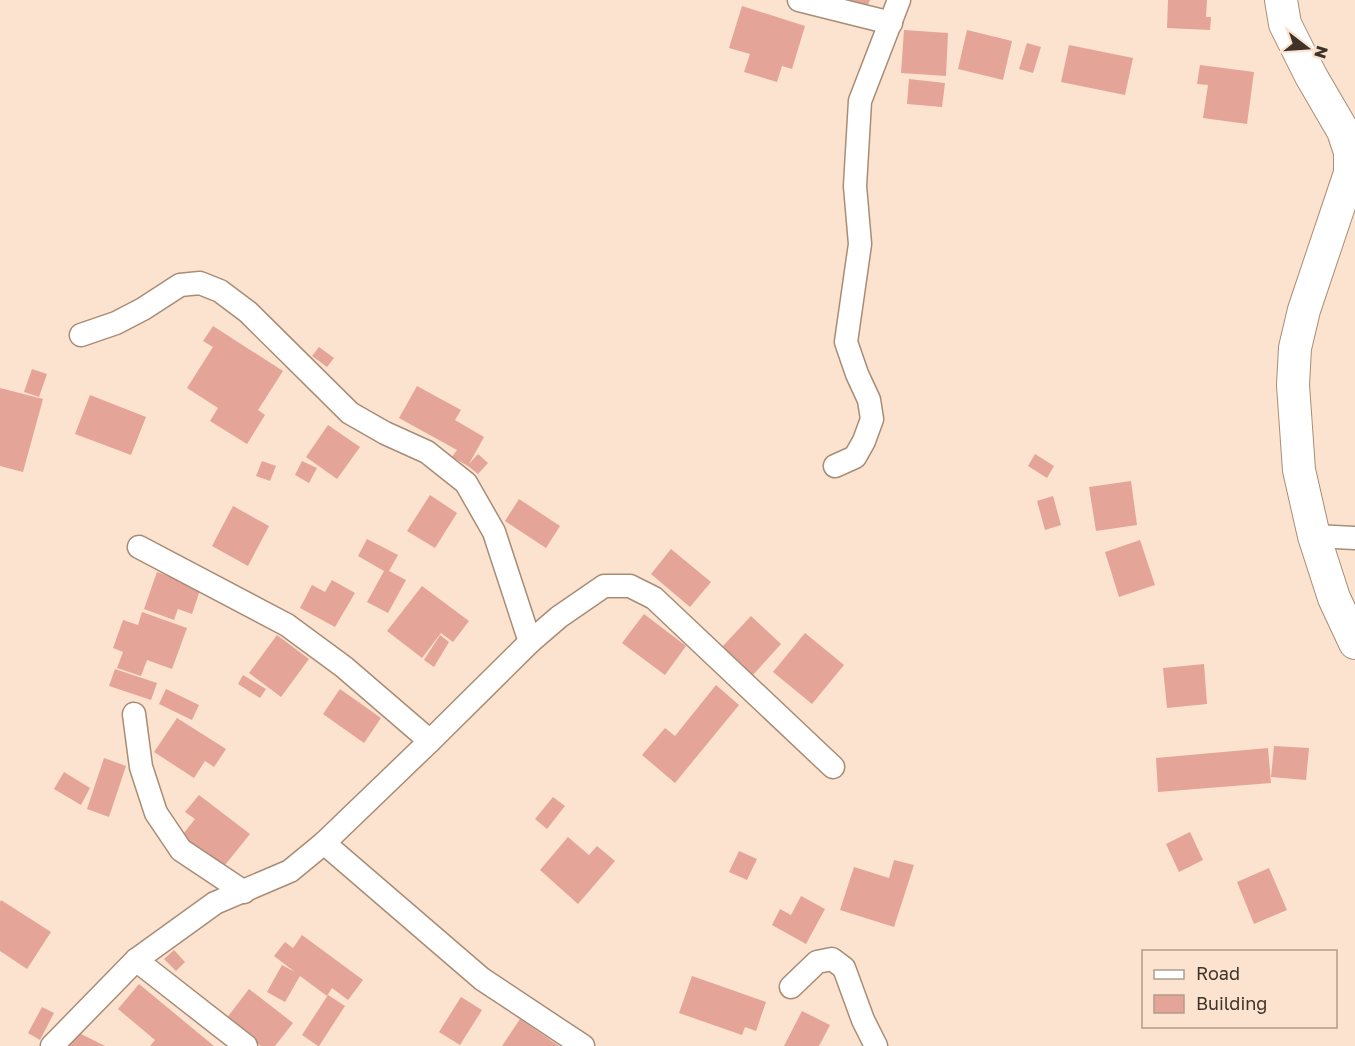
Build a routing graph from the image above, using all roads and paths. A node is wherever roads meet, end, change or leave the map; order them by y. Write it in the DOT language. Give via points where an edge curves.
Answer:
graph roads {
  1 [pos="799,0"];
  2 [pos="899,0"];
  3 [pos="1281,0"];
  4 [pos="891,23"];
  5 [pos="1353,152"];
  6 [pos="81,335"];
  7 [pos="835,466"];
  8 [pos="1314,536"];
  9 [pos="1355,538"];
  10 [pos="139,547"];
  11 [pos="530,642"];
  12 [pos="1355,643"];
  13 [pos="134,714"];
  14 [pos="430,741"];
  15 [pos="833,767"];
  16 [pos="324,843"];
  17 [pos="244,892"];
  18 [pos="136,960"];
  19 [pos="791,987"];
  20 [pos="52,1046"];
  21 [pos="246,1046"];
  22 [pos="583,1046"];
  23 [pos="876,1046"];
  1 -- 4 [label="street"];
  2 -- 4 [label="street"];
  3 -- 5 [label="main road" via="1285,24"];
  4 -- 7 [label="street" via="860,101 855,186 860,243 846,342 872,419 855,457"];
  5 -- 8 [label="main road" via="1296,348 1293,385 1299,470"];
  6 -- 11 [label="street" via="116,323 180,285 200,282 220,291 248,312 350,412 427,452 466,483 494,532"];
  8 -- 9 [label="street"];
  8 -- 12 [label="main road" via="1334,598"];
  10 -- 14 [label="street" via="287,625 344,667"];
  11 -- 14 [label="street"];
  11 -- 15 [label="street" via="604,586 630,586 654,598"];
  13 -- 17 [label="street" via="141,767 156,813 181,850"];
  14 -- 16 [label="street"];
  16 -- 17 [label="street" via="290,871"];
  16 -- 22 [label="street" via="482,978"];
  17 -- 18 [label="street" via="215,903"];
  18 -- 20 [label="street"];
  18 -- 21 [label="street"];
  19 -- 23 [label="street" via="817,962 832,959 844,968"];
}
